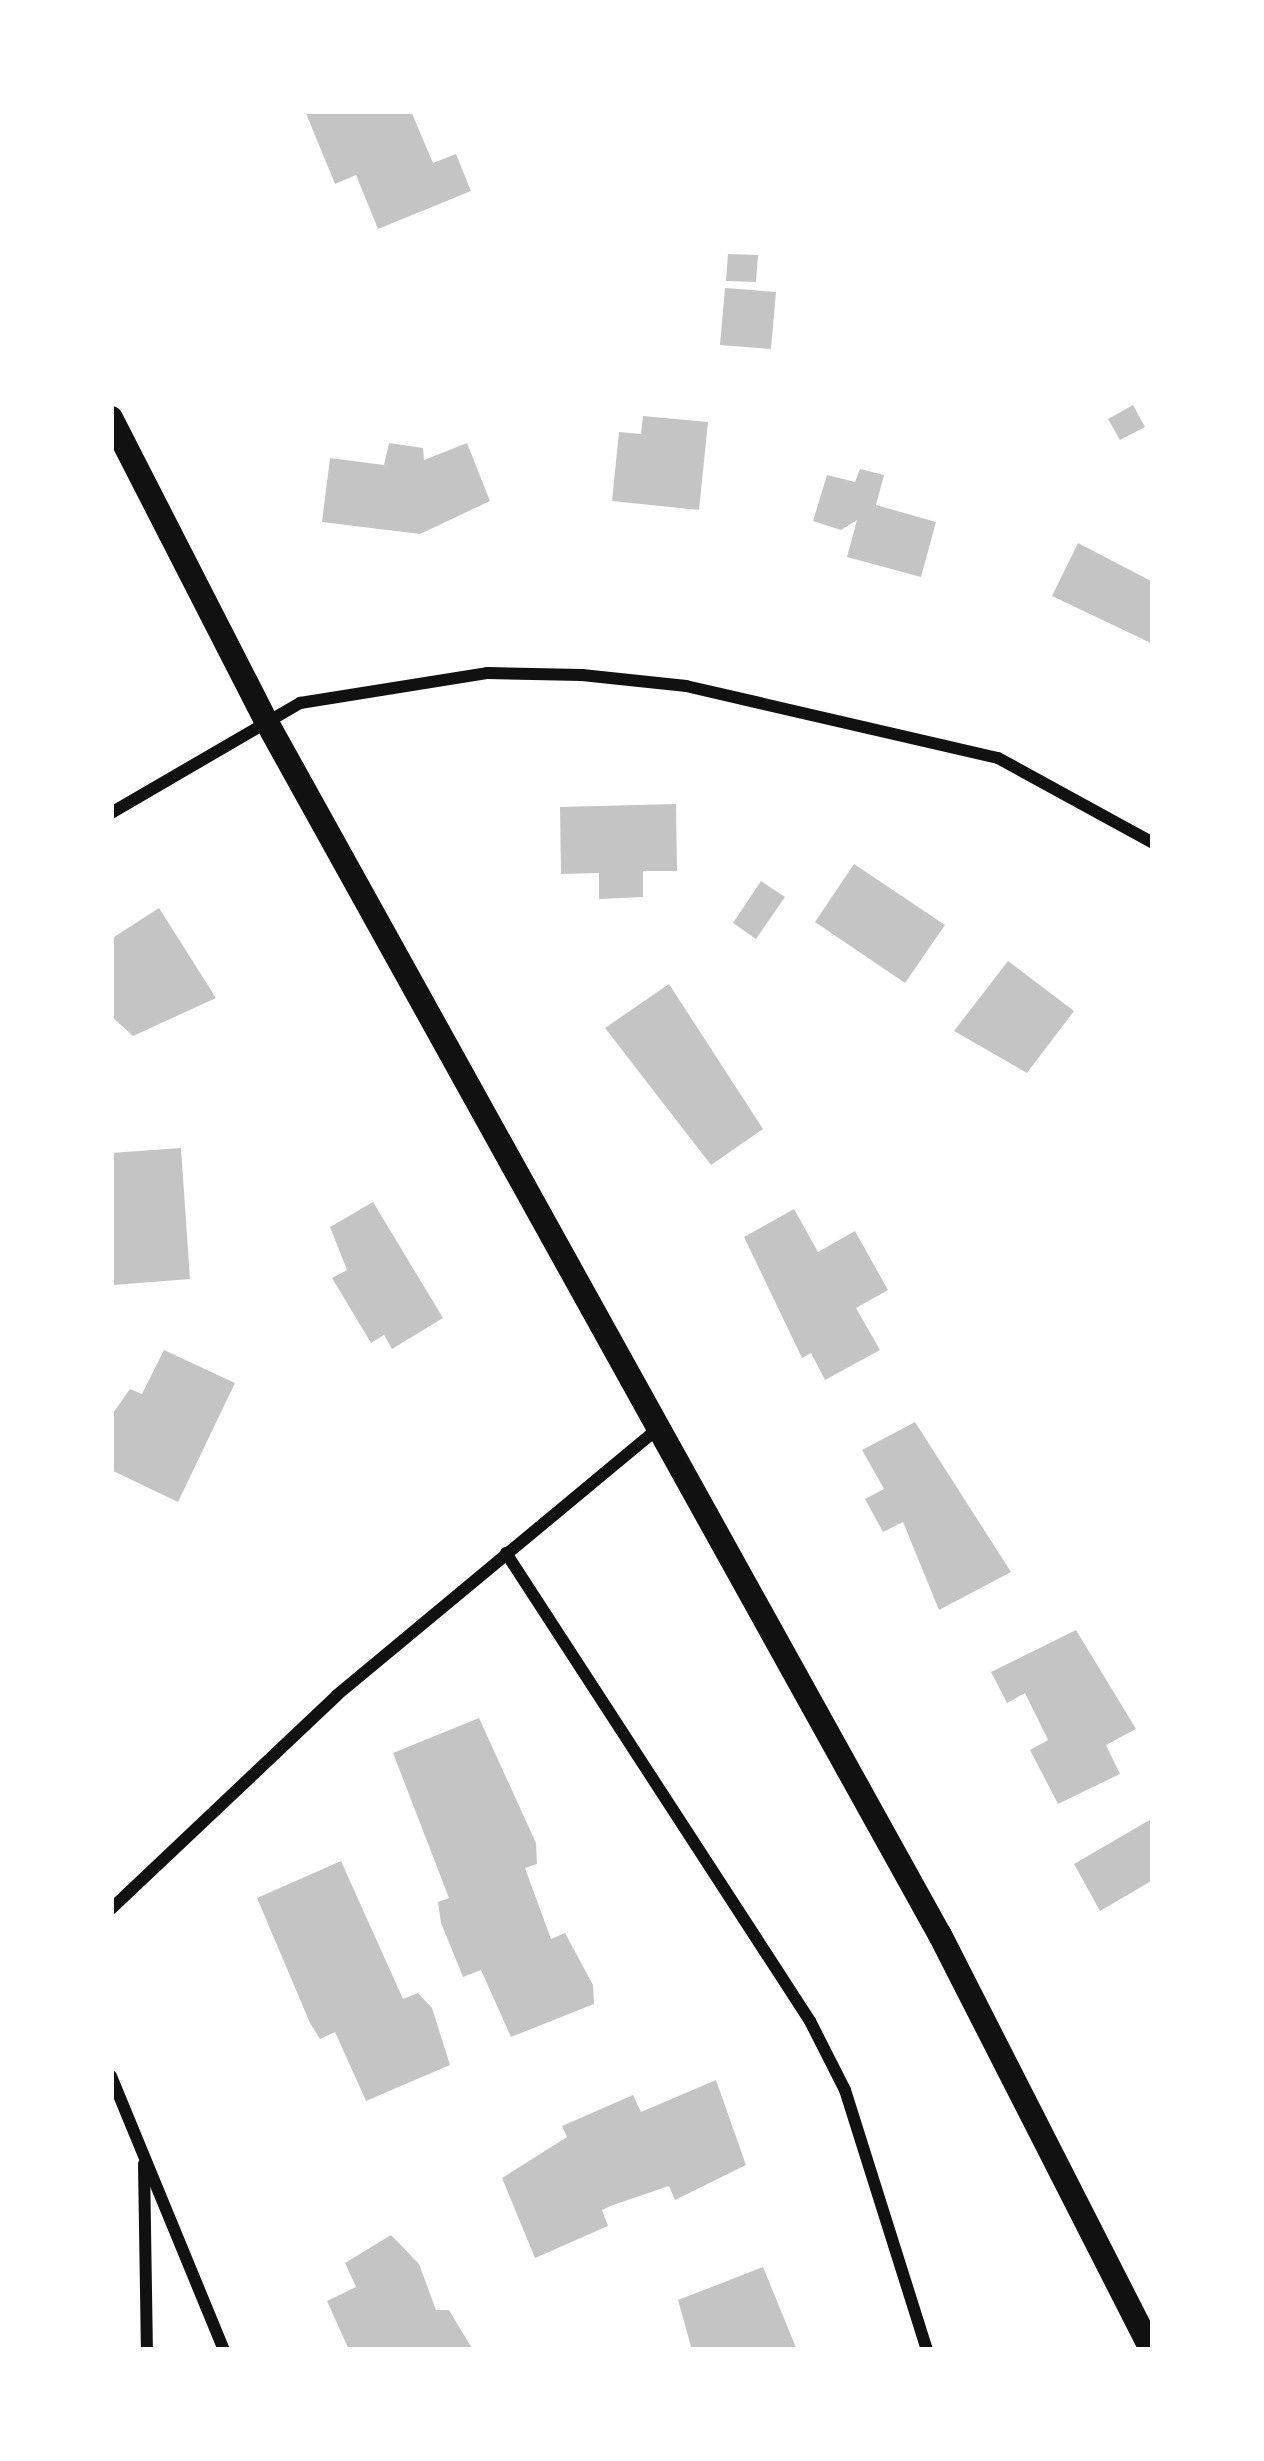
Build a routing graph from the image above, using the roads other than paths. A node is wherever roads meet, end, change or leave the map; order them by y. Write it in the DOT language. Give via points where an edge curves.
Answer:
graph roads {
  1 [pos="111,418"];
  2 [pos="265,719"];
  3 [pos="111,813"];
  4 [pos="1153,843"];
  5 [pos="656,1430"];
  6 [pos="506,1553"];
  7 [pos="111,1910"];
  8 [pos="111,2076"];
  9 [pos="144,2157"];
  10 [pos="147,2350"];
  11 [pos="224,2350"];
  12 [pos="927,2350"];
  13 [pos="1150,2350"];
  1 -- 2 [label="main road"];
  2 -- 3 [label="street"];
  2 -- 4 [label="street" via="361,689 487,673 686,686 998,758"];
  2 -- 5 [label="main road"];
  5 -- 6 [label="street"];
  5 -- 13 [label="main road" via="940,1935"];
  6 -- 7 [label="street" via="337,1695"];
  6 -- 12 [label="street" via="810,2021 845,2090"];
  8 -- 9 [label="street"];
  9 -- 10 [label="street"];
  9 -- 11 [label="street"];
}
